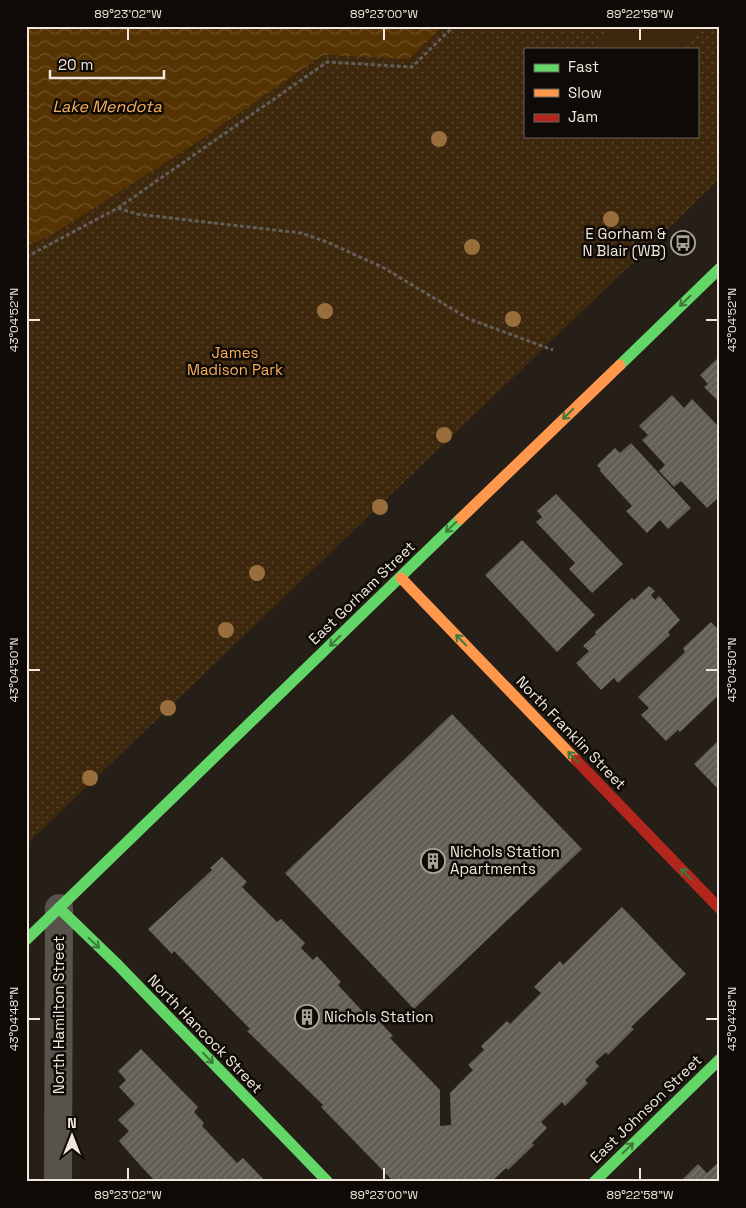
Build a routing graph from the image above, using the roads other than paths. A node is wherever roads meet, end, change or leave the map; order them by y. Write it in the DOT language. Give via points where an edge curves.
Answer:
graph roads {
  1 [pos="720,268"];
  2 [pos="401,578"];
  3 [pos="60,908"];
  4 [pos="720,910"];
  5 [pos="26,940"];
  6 [pos="720,1059"];
  7 [pos="58,1182"];
  8 [pos="328,1182"];
  9 [pos="594,1182"];
  1 -- 2 [label="main road, East Gorham Street, one-way"];
  2 -- 3 [label="main road, East Gorham Street, one-way"];
  4 -- 2 [label="main road, North Franklin Street, one-way"];
  3 -- 5 [label="main road, East Gorham Street"];
  3 -- 7 [label="street, North Hamilton Street"];
  3 -- 8 [label="main road, North Hancock Street, one-way"];
  9 -- 6 [label="main road, East Johnson Street, one-way"];
}
